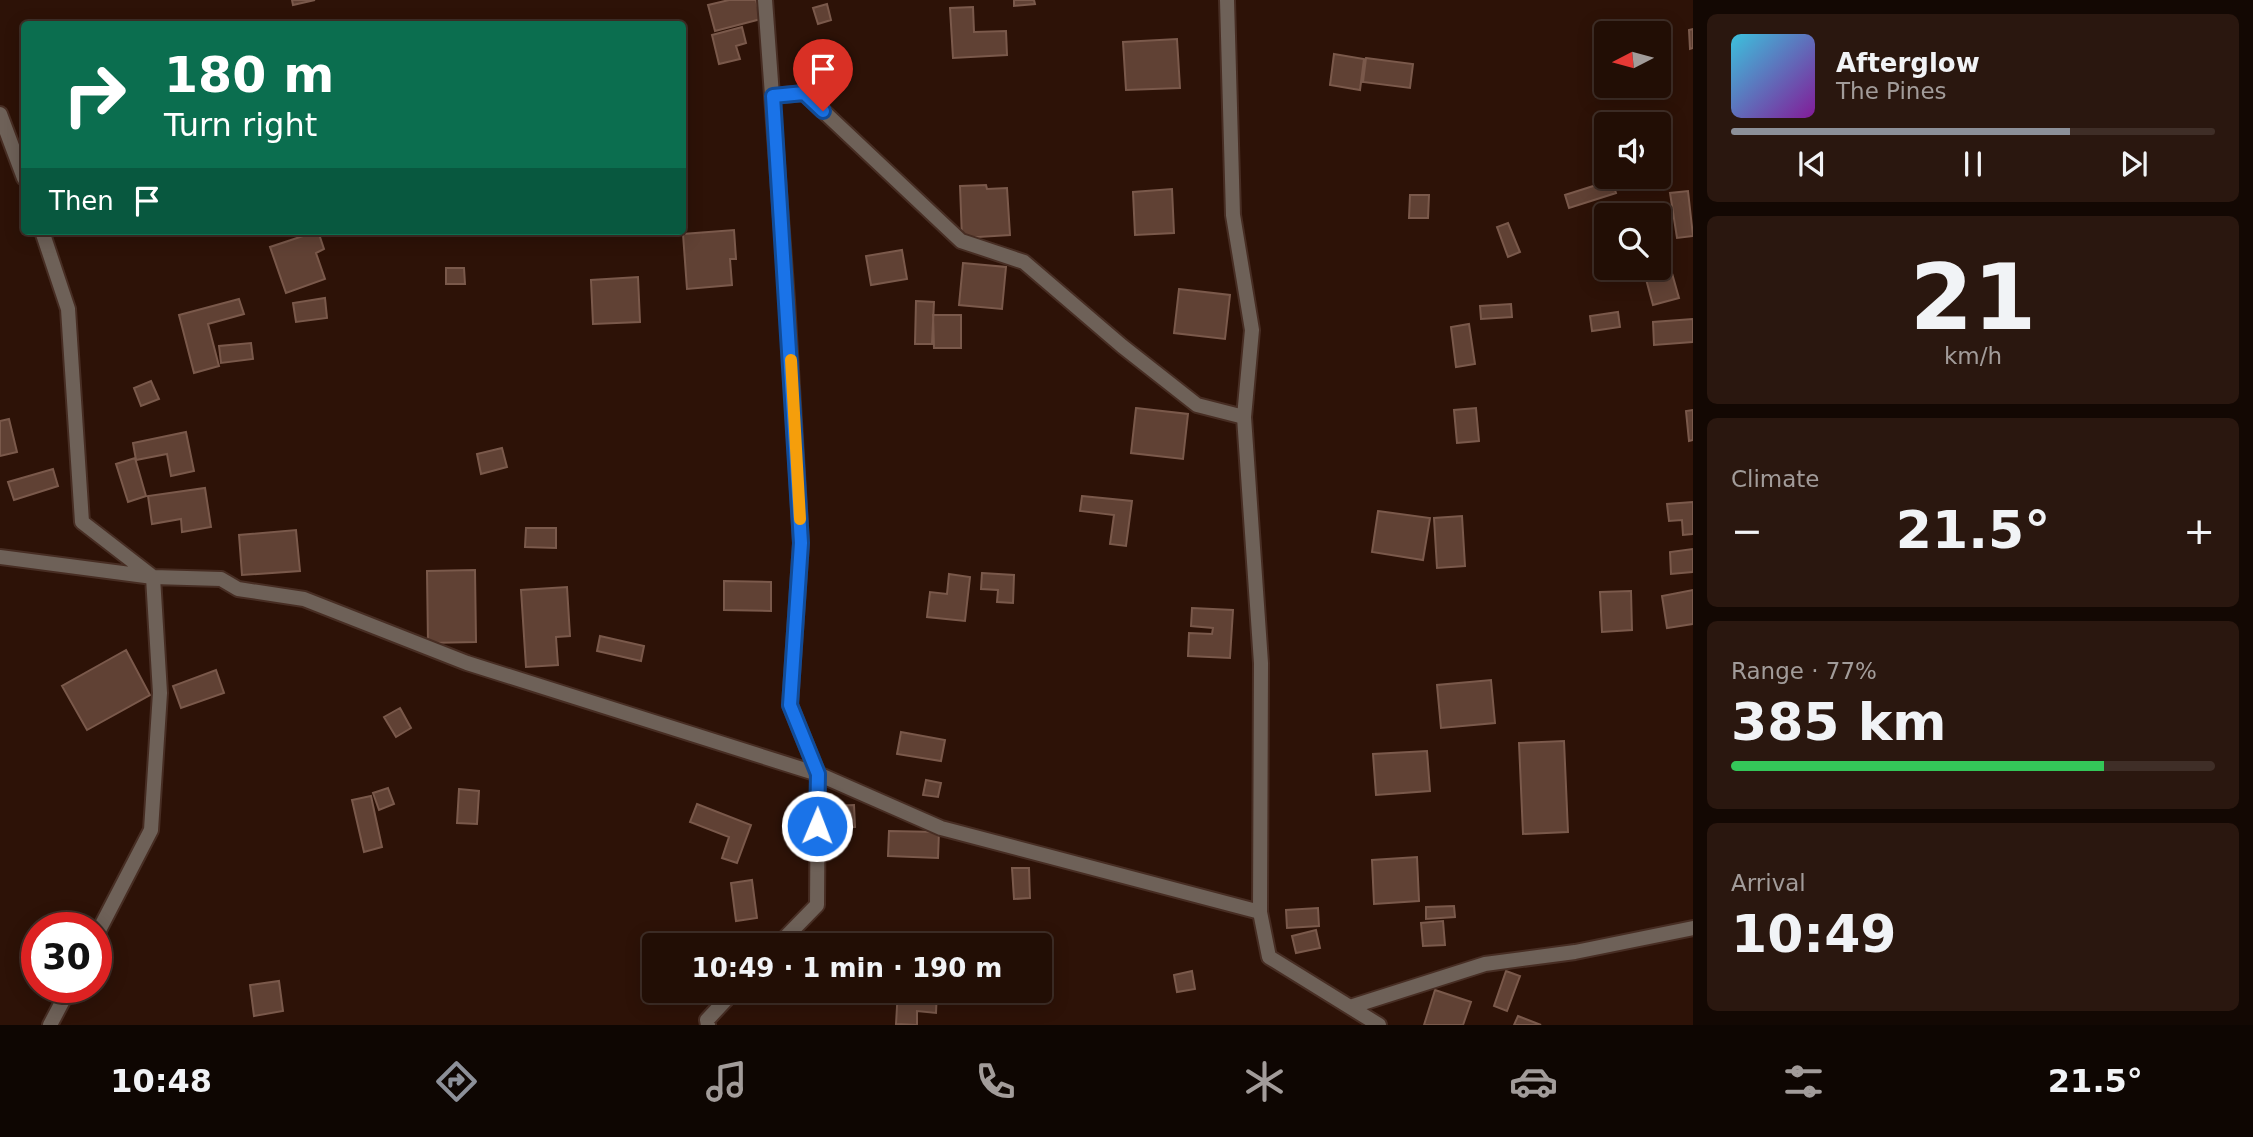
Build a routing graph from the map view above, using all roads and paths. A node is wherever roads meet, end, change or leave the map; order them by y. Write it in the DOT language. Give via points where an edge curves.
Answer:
graph roads {
  1 [pos="765,0"];
  2 [pos="1227,0"];
  3 [pos="773,96"];
  4 [pos="0,114"];
  5 [pos="21,170"];
  6 [pos="43,235"];
  7 [pos="1244,417"];
  8 [pos="0,557"];
  9 [pos="153,577"];
  10 [pos="818,774"];
  11 [pos="108,912"];
  12 [pos="1260,912"];
  13 [pos="1693,929"];
  14 [pos="790,933"];
  15 [pos="62,1003"];
  16 [pos="723,1003"];
  17 [pos="1350,1007"];
  18 [pos="50,1025"];
  19 [pos="708,1025"];
  20 [pos="1379,1025"];
  1 -- 3 [label="street"];
  2 -- 7 [label="street" via="1233,215 1252,330"];
  3 -- 7 [label="street" via="804,93 961,241 1024,262 1197,405"];
  3 -- 10 [label="street" via="801,543 790,705"];
  4 -- 5 [label="street"];
  6 -- 9 [label="street" via="68,309 82,522"];
  7 -- 12 [label="street" via="1261,663"];
  8 -- 9 [label="street"];
  9 -- 10 [label="street" via="221,579 238,589 304,599 467,663"];
  9 -- 11 [label="street" via="160,693 151,830"];
  10 -- 12 [label="street" via="941,828"];
  10 -- 14 [label="street" via="817,905"];
  12 -- 17 [label="street" via="1269,957"];
  13 -- 17 [label="street" via="1485,964"];
  15 -- 18 [label="street"];
  16 -- 19 [label="street" via="707,1020"];
  17 -- 20 [label="street"];
}
